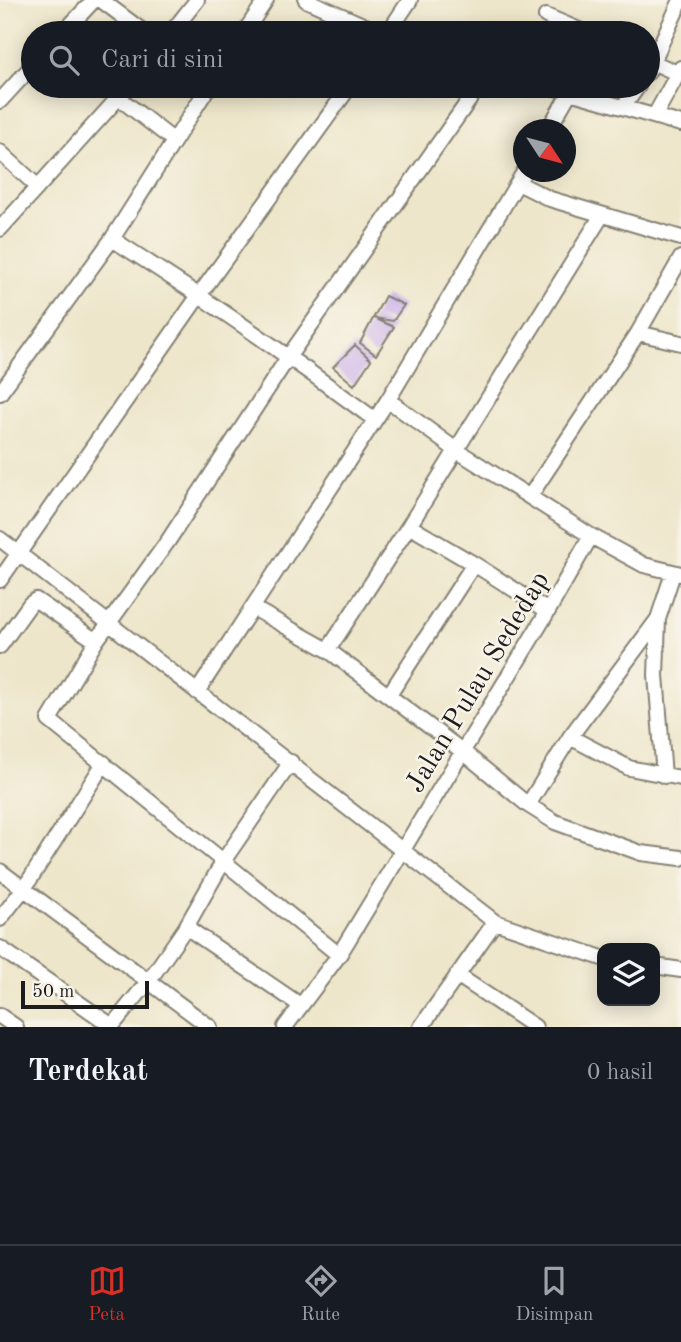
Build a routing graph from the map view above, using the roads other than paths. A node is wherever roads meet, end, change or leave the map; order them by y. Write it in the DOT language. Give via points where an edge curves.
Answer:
graph roads {
  1 [pos="94,0"];
  2 [pos="101,0"];
  3 [pos="197,0"];
  4 [pos="266,0"];
  5 [pos="306,0"];
  6 [pos="410,0"];
  7 [pos="681,0"];
  8 [pos="546,16"];
  9 [pos="74,21"];
  10 [pos="129,21"];
  11 [pos="180,21"];
  12 [pos="252,21"];
  13 [pos="354,21"];
  14 [pos="396,21"];
  15 [pos="558,21"];
  16 [pos="660,44"];
  17 [pos="660,67"];
  18 [pos="680,71"];
  19 [pos="21,78"];
  20 [pos="119,98"];
  21 [pos="130,98"];
  22 [pos="201,98"];
  23 [pos="341,98"];
  24 [pos="471,98"];
  25 [pos="566,98"];
  26 [pos="593,98"];
  27 [pos="630,98"];
  28 [pos="0,101"];
  29 [pos="624,106"];
  30 [pos="655,115"];
  31 [pos="554,119"];
  32 [pos="681,124"];
  33 [pos="173,140"];
  34 [pos="0,152"];
  35 [pos="518,182"];
  36 [pos="528,182"];
  37 [pos="38,187"];
  38 [pos="602,215"];
  39 [pos="0,229"];
  40 [pos="681,238"];
  41 [pos="112,239"];
  42 [pos="681,258"];
  43 [pos="200,294"];
  44 [pos="638,333"];
  45 [pos="681,343"];
  46 [pos="289,356"];
  47 [pos="0,393"];
  48 [pos="388,400"];
  49 [pos="374,419"];
  50 [pos="456,450"];
  51 [pos="530,496"];
  52 [pos="409,526"];
  53 [pos="591,537"];
  54 [pos="0,539"];
  55 [pos="19,554"];
  56 [pos="474,564"];
  57 [pos="677,574"];
  58 [pos="0,580"];
  59 [pos="253,608"];
  60 [pos="548,611"];
  61 [pos="658,619"];
  62 [pos="109,624"];
  63 [pos="96,641"];
  64 [pos="0,646"];
  65 [pos="328,650"];
  66 [pos="197,692"];
  67 [pos="389,695"];
  68 [pos="570,737"];
  69 [pos="462,751"];
  70 [pos="291,762"];
  71 [pos="104,763"];
  72 [pos="664,776"];
  73 [pos="681,778"];
  74 [pos="528,805"];
  75 [pos="403,851"];
  76 [pos="681,858"];
  77 [pos="224,860"];
  78 [pos="0,871"];
  79 [pos="25,887"];
  80 [pos="0,919"];
  81 [pos="495,922"];
  82 [pos="186,928"];
  83 [pos="0,948"];
  84 [pos="340,955"];
  85 [pos="597,956"];
  86 [pos="660,967"];
  87 [pos="681,970"];
  88 [pos="457,975"];
  89 [pos="148,982"];
  90 [pos="300,1005"];
  91 [pos="0,1016"];
  92 [pos="16,1027"];
  93 [pos="111,1027"];
  94 [pos="210,1027"];
  95 [pos="285,1027"];
  96 [pos="421,1027"];
  97 [pos="535,1027"];
  1 -- 9 [label="street"];
  2 -- 10 [label="street"];
  3 -- 11 [label="street"];
  4 -- 12 [label="street"];
  5 -- 13 [label="street"];
  6 -- 14 [label="street"];
  7 -- 16 [label="street"];
  8 -- 15 [label="street"];
  17 -- 18 [label="street"];
  18 -- 30 [label="street"];
  19 -- 28 [label="street"];
  20 -- 37 [label="street"];
  21 -- 33 [label="street"];
  22 -- 33 [label="street"];
  23 -- 43 [label="street"];
  24 -- 46 [label="street"];
  25 -- 31 [label="street"];
  26 -- 29 [label="street"];
  27 -- 29 [label="street"];
  29 -- 30 [label="street"];
  30 -- 32 [label="street"];
  33 -- 41 [label="street"];
  34 -- 37 [label="street"];
  35 -- 48 [label="street"];
  36 -- 38 [label="street" via="550,199"];
  37 -- 39 [label="street"];
  38 -- 40 [label="street"];
  38 -- 50 [label="street"];
  41 -- 43 [label="street"];
  41 -- 47 [label="street"];
  42 -- 44 [label="street"];
  43 -- 46 [label="street"];
  43 -- 55 [label="street"];
  44 -- 45 [label="street"];
  44 -- 51 [label="street"];
  46 -- 49 [label="street"];
  46 -- 62 [label="street"];
  48 -- 49 [label="street"];
  48 -- 50 [label="street"];
  49 -- 59 [label="street"];
  50 -- 51 [label="street"];
  50 -- 52 [label="street"];
  51 -- 53 [label="street"];
  52 -- 56 [label="street"];
  52 -- 65 [label="street"];
  53 -- 57 [label="street" via="644,565"];
  53 -- 60 [label="street, Jalan Pulau Sededap"];
  54 -- 55 [label="street"];
  55 -- 58 [label="street"];
  55 -- 62 [label="street"];
  56 -- 60 [label="street"];
  56 -- 67 [label="street"];
  57 -- 61 [label="street"];
  59 -- 65 [label="street"];
  59 -- 66 [label="street"];
  60 -- 69 [label="street, Jalan Pulau Sededap"];
  61 -- 68 [label="street"];
  61 -- 72 [label="street" via="656,675"];
  62 -- 63 [label="street"];
  62 -- 66 [label="street"];
  63 -- 64 [label="street" via="36,600"];
  63 -- 71 [label="street" via="49,720"];
  65 -- 67 [label="street"];
  66 -- 70 [label="street"];
  67 -- 69 [label="street"];
  68 -- 72 [label="street" via="629,768"];
  68 -- 74 [label="street"];
  69 -- 74 [label="street"];
  69 -- 75 [label="street, Jalan Pulau Sededap"];
  70 -- 75 [label="street"];
  70 -- 77 [label="street"];
  71 -- 77 [label="street"];
  71 -- 79 [label="street"];
  72 -- 73 [label="street"];
  74 -- 76 [label="street" via="555,822 641,853"];
  75 -- 81 [label="street"];
  75 -- 84 [label="street, Jalan Pulau Sededap"];
  77 -- 82 [label="street"];
  77 -- 84 [label="street"];
  78 -- 79 [label="street"];
  79 -- 80 [label="street"];
  79 -- 89 [label="street"];
  81 -- 85 [label="street"];
  81 -- 88 [label="street"];
  82 -- 89 [label="street"];
  82 -- 90 [label="street"];
  83 -- 93 [label="street"];
  84 -- 90 [label="street, Jalan Pulau Sededap"];
  86 -- 87 [label="street"];
  88 -- 96 [label="street"];
  88 -- 97 [label="street"];
  89 -- 93 [label="street"];
  89 -- 94 [label="street"];
  90 -- 95 [label="street, Jalan Pulau Sededap"];
  91 -- 92 [label="street"];
}
